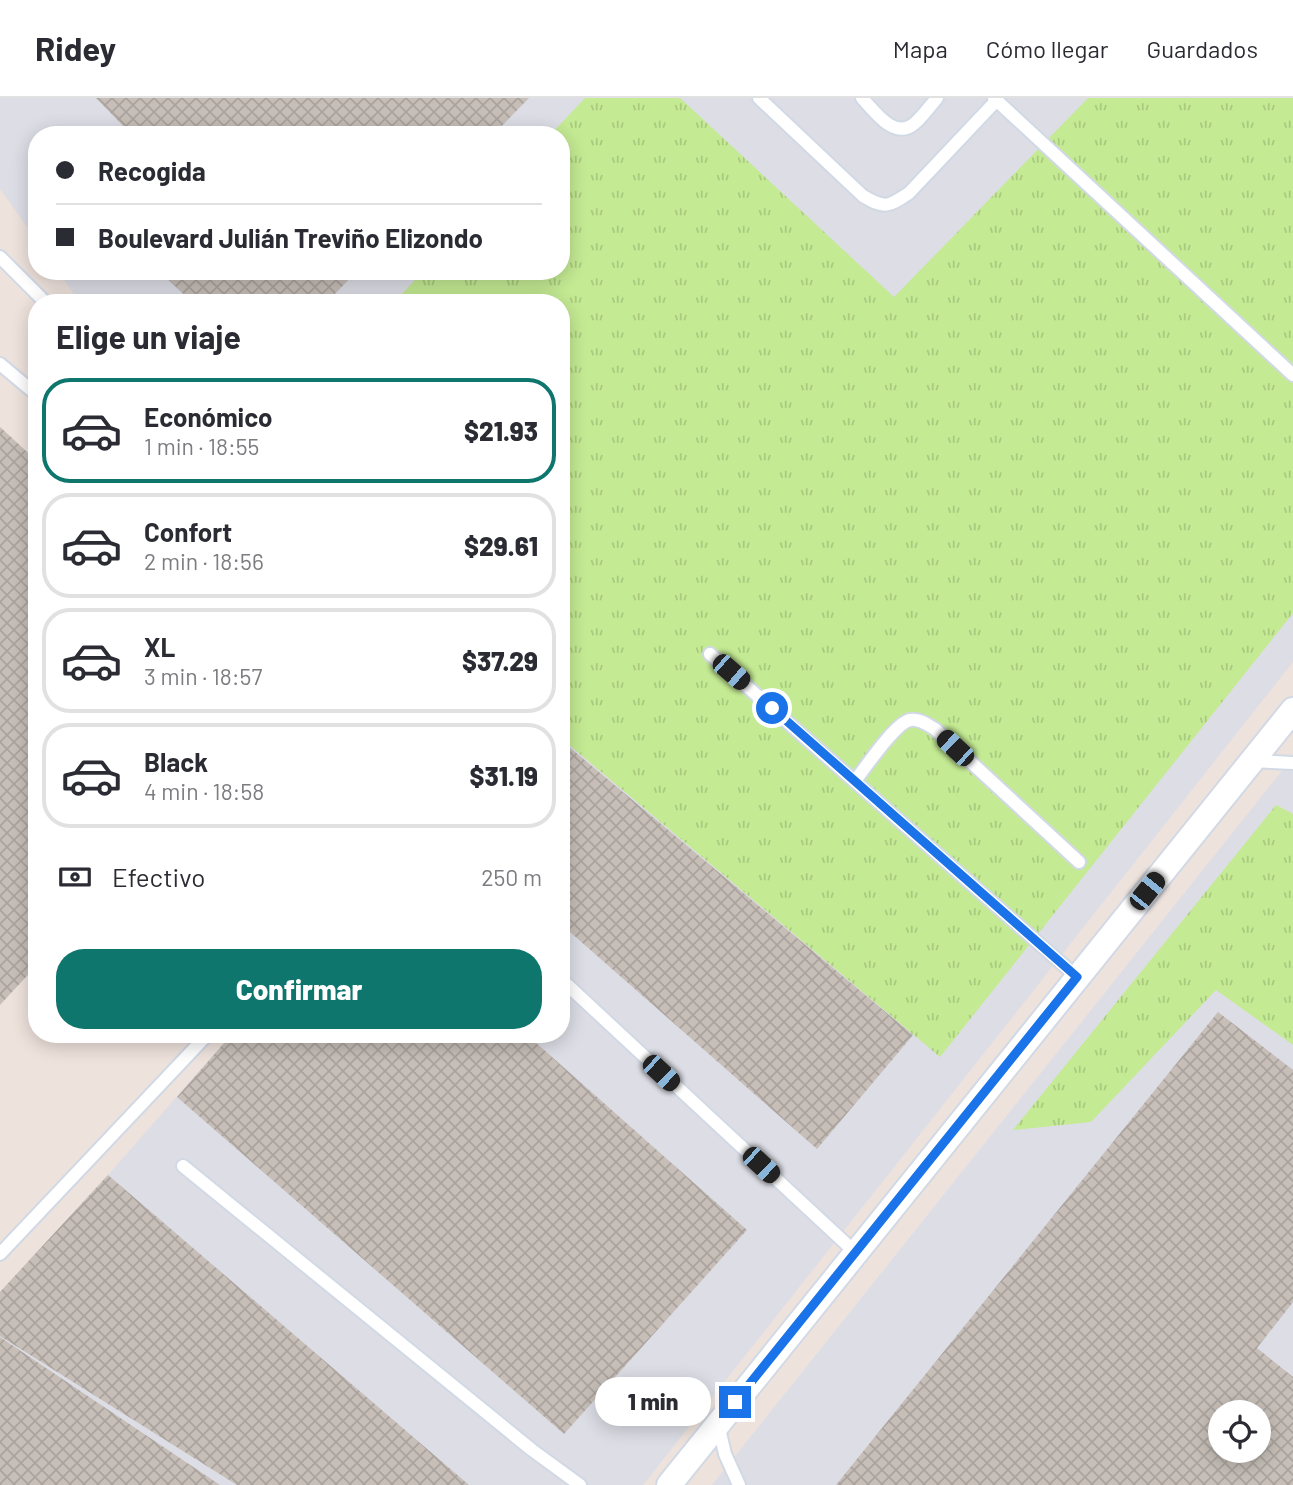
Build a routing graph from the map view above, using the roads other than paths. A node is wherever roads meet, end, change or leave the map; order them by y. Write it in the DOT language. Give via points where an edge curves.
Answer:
graph roads {
  1 [pos="759,98"];
  2 [pos="862,98"];
  3 [pos="937,98"];
  4 [pos="995,99"];
  5 [pos="0,257"];
  6 [pos="37,294"];
  7 [pos="0,364"];
  8 [pos="1293,375"];
  9 [pos="28,388"];
  10 [pos="710,654"];
  11 [pos="1293,710"];
  12 [pos="1252,761"];
  13 [pos="1293,763"];
  14 [pos="855,781"];
  15 [pos="1079,862"];
  16 [pos="1077,977"];
  17 [pos="570,987"];
  18 [pos="199,1043"];
  19 [pos="183,1166"];
  20 [pos="856,1253"];
  21 [pos="0,1254"];
  22 [pos="718,1424"];
  23 [pos="580,1485"];
  24 [pos="669,1485"];
  25 [pos="739,1485"];
  1 -- 4 [label="lane" via="878,205 892,205 909,193"];
  2 -- 3 [label="lane" via="895,129 915,124"];
  4 -- 8 [label="lane"];
  5 -- 6 [label="lane"];
  7 -- 9 [label="lane"];
  10 -- 14 [label="lane"];
  11 -- 12 [label="street"];
  12 -- 13 [label="lane"];
  12 -- 16 [label="street"];
  14 -- 15 [label="lane" via="896,729 910,720 921,721"];
  14 -- 16 [label="lane"];
  16 -- 20 [label="street"];
  17 -- 20 [label="lane"];
  18 -- 21 [label="lane"];
  19 -- 23 [label="lane"];
  20 -- 22 [label="street"];
  22 -- 24 [label="street"];
  22 -- 25 [label="lane"];
}
